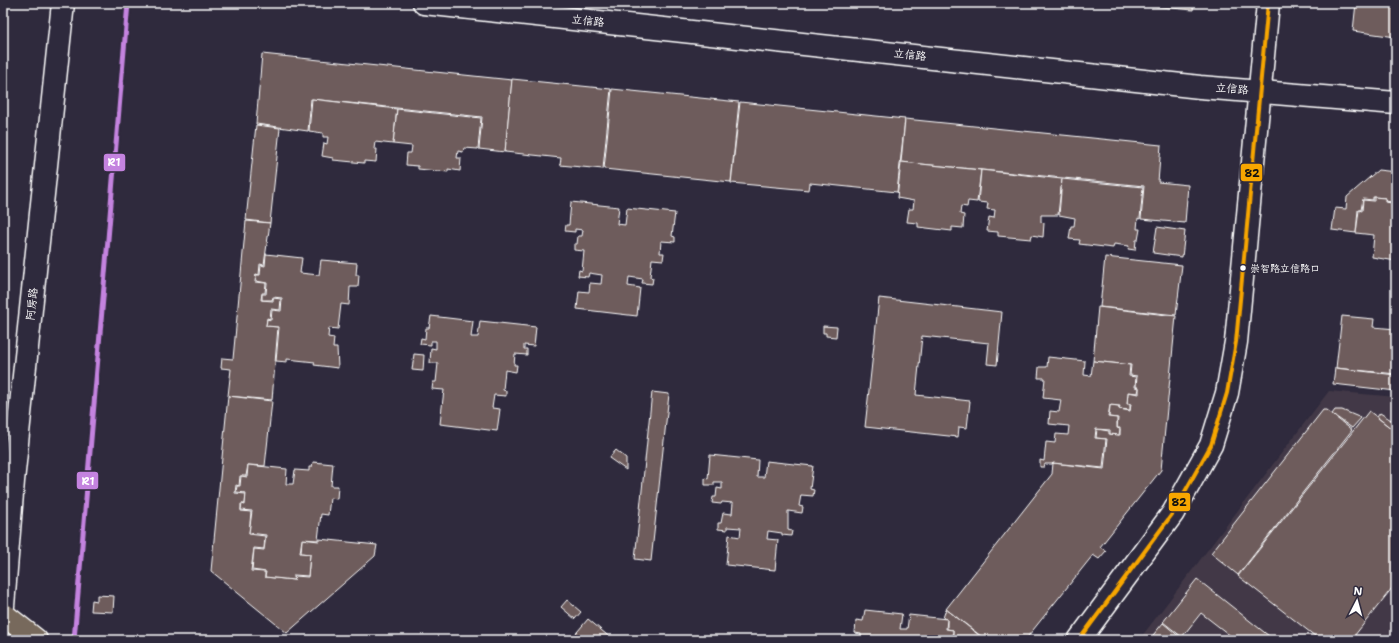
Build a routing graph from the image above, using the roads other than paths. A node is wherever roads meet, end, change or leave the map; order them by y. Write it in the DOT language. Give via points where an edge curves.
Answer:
graph roads {
  1 [pos="63,3"];
  2 [pos="424,3"];
  3 [pos="1268,3"];
  4 [pos="1259,91"];
  5 [pos="1396,103"];
  6 [pos="3,606"];
  7 [pos="3,614"];
  8 [pos="36,640"];
  9 [pos="1080,640"];
  1 -- 6 [label="street, 阿房路" via="13,481"];
  2 -- 4 [label="street, 立信路" via="1200,87"];
  3 -- 4 [label="street"];
  4 -- 5 [label="street, 立信路"];
  4 -- 9 [label="street" via="1236,342 1227,393 1211,445 1173,512"];
  7 -- 8 [label="main road"];
}
